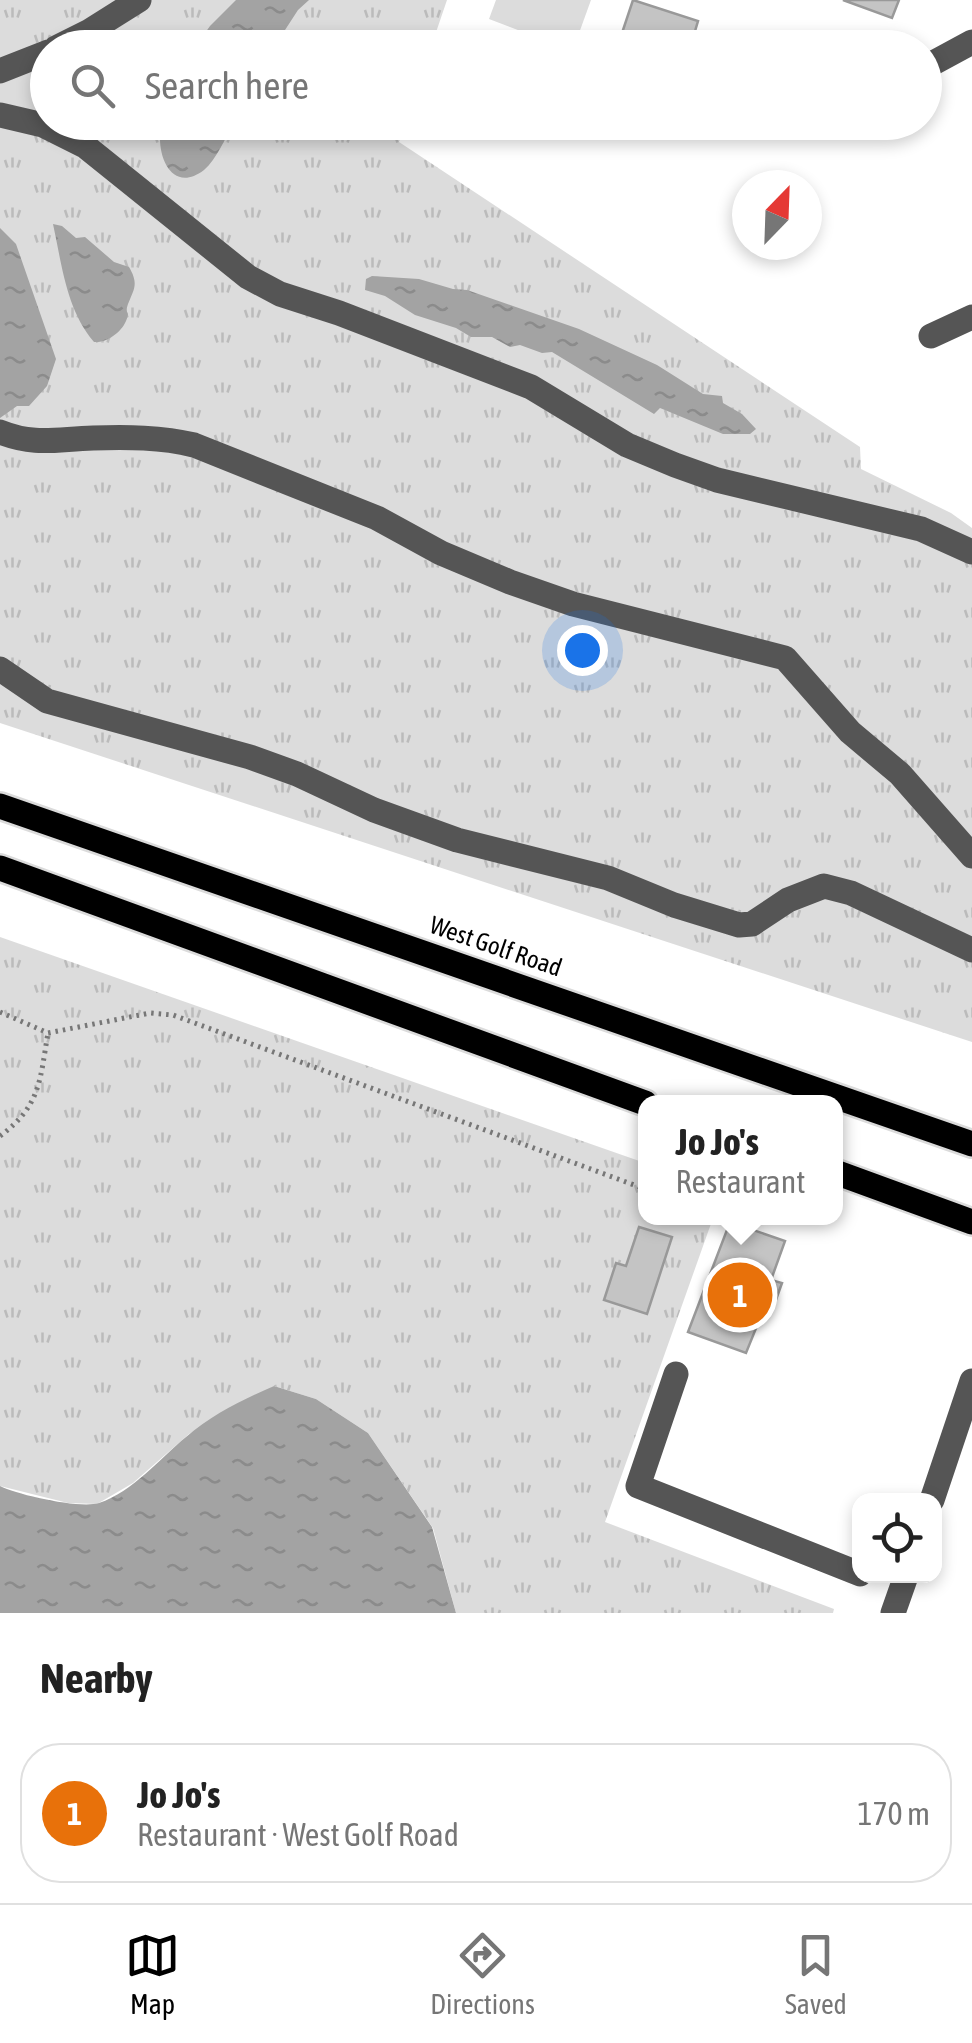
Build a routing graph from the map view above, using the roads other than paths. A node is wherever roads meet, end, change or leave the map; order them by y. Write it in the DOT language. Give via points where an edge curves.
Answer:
graph roads {
  1 [pos="139,0"];
  2 [pos="91,30"];
  3 [pos="972,42"];
  4 [pos="942,58"];
  5 [pos="30,59"];
  6 [pos="0,71"];
  7 [pos="0,115"];
  8 [pos="30,122"];
  9 [pos="73,140"];
  10 [pos="972,316"];
  11 [pos="931,336"];
  12 [pos="4,434"];
  13 [pos="972,552"];
  14 [pos="0,669"];
  15 [pos="0,806"];
  16 [pos="972,856"];
  17 [pos="0,868"];
  18 [pos="972,950"];
  19 [pos="831,1095"];
  20 [pos="843,1099"];
  21 [pos="638,1100"];
  22 [pos="972,1144"];
  23 [pos="843,1175"];
  24 [pos="972,1222"];
  25 [pos="676,1374"];
  26 [pos="972,1381"];
  27 [pos="934,1493"];
  28 [pos="852,1570"];
  1 -- 2 [label="street"];
  3 -- 4 [label="street"];
  5 -- 6 [label="street"];
  7 -- 8 [label="street"];
  9 -- 13 [label="street" via="248,277 280,294 530,387 627,445 689,470 921,530"];
  10 -- 11 [label="street"];
  12 -- 16 [label="street" via="30,442 166,439 194,445 377,518 510,582 784,658"];
  14 -- 18 [label="street" via="59,706 250,756 457,840 608,878 739,925 824,886"];
  15 -- 19 [label="main road, West Golf Road"];
  17 -- 21 [label="main road"];
  20 -- 22 [label="main road, West Golf Road"];
  23 -- 24 [label="main road"];
  25 -- 28 [label="street" via="638,1486"];
  26 -- 27 [label="street"];
}
